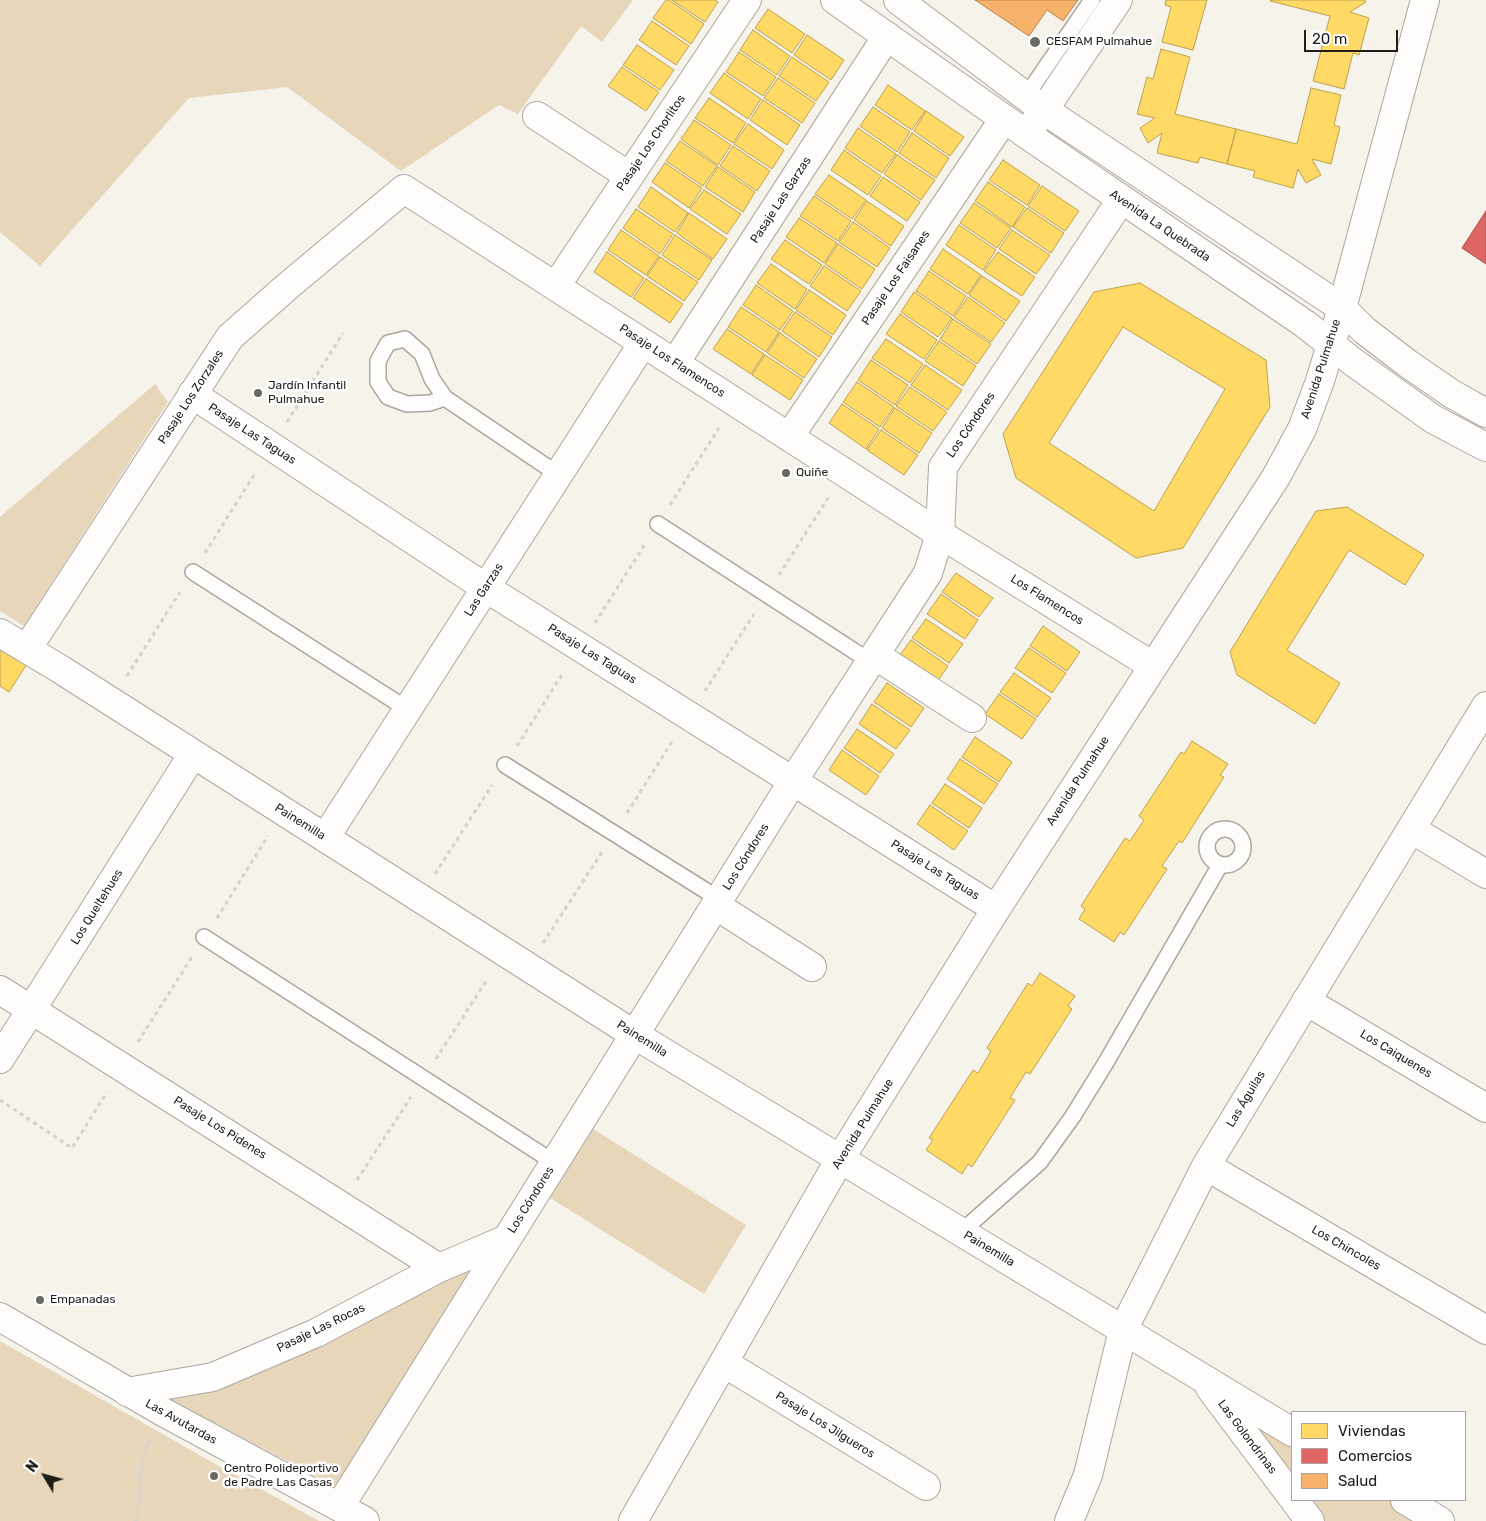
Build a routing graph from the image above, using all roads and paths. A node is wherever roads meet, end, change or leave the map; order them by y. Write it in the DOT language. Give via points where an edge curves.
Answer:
graph roads {
  1 [pos="746,0"];
  2 [pos="835,0"];
  3 [pos="898,0"];
  4 [pos="1092,0"];
  5 [pos="1118,0"];
  6 [pos="1425,0"];
  7 [pos="887,36"];
  8 [pos="1035,103"];
  9 [pos="537,116"];
  10 [pos="1004,119"];
  11 [pos="1026,134"];
  12 [pos="629,176"];
  13 [pos="404,189"];
  14 [pos="1122,200"];
  15 [pos="556,286"];
  16 [pos="1342,308"];
  17 [pos="343,333"];
  18 [pos="643,343"];
  19 [pos="1331,345"];
  20 [pos="675,363"];
  21 [pos="192,394"];
  22 [pos="445,398"];
  23 [pos="1486,413"];
  24 [pos="789,437"];
  25 [pos="272,447"];
  26 [pos="1486,447"];
  27 [pos="559,475"];
  28 [pos="658,524"];
  29 [pos="940,534"];
  30 [pos="192,572"];
  31 [pos="486,588"];
  32 [pos="0,633"];
  33 [pos="27,648"];
  34 [pos="873,659"];
  35 [pos="1153,666"];
  36 [pos="111,702"];
  37 [pos="1486,706"];
  38 [pos="408,710"];
  39 [pos="972,718"];
  40 [pos="193,754"];
  41 [pos="505,765"];
  42 [pos="793,781"];
  43 [pos="284,811"];
  44 [pos="1411,829"];
  45 [pos="325,838"];
  46 [pos="1220,865"];
  47 [pos="1486,874"];
  48 [pos="717,902"];
  49 [pos="996,909"];
  50 [pos="204,938"];
  51 [pos="812,967"];
  52 [pos="0,990"];
  53 [pos="1306,1001"];
  54 [pos="31,1009"];
  55 [pos="635,1035"];
  56 [pos="0,1059"];
  57 [pos="123,1067"];
  58 [pos="0,1100"];
  59 [pos="1486,1108"];
  60 [pos="840,1159"];
  61 [pos="555,1163"];
  62 [pos="1206,1166"];
  63 [pos="962,1232"];
  64 [pos="507,1239"];
  65 [pos="439,1268"];
  66 [pos="0,1317"];
  67 [pos="1123,1330"];
  68 [pos="1486,1330"];
  69 [pos="724,1363"];
  70 [pos="1202,1377"];
  71 [pos="128,1392"];
  72 [pos="1291,1431"];
  73 [pos="152,1435"];
  74 [pos="926,1486"];
  75 [pos="1291,1495"];
  76 [pos="1295,1501"];
  77 [pos="1407,1501"];
  78 [pos="340,1506"];
  79 [pos="136,1521"];
  80 [pos="365,1521"];
  81 [pos="632,1521"];
  82 [pos="1069,1521"];
  83 [pos="1310,1521"];
  84 [pos="1440,1521"];
  1 -- 12 [label="street, Pasaje Los Chorlitos"];
  2 -- 7 [label="street, Avenida La Quebrada"];
  3 -- 8 [label="street"];
  4 -- 8 [label="lane"];
  5 -- 8 [label="street"];
  6 -- 16 [label="street, Avenida Pulmahue"];
  7 -- 10 [label="street, Avenida La Quebrada"];
  7 -- 20 [label="street, Pasaje Las Garzas"];
  8 -- 11 [label="street"];
  8 -- 16 [label="street"];
  9 -- 12 [label="street"];
  10 -- 11 [label="street, Avenida La Quebrada"];
  10 -- 24 [label="street, Pasaje Los Faisanes"];
  11 -- 14 [label="street, Avenida La Quebrada"];
  12 -- 15 [label="street, Pasaje Los Chorlitos"];
  13 -- 15 [label="street, Pasaje Los Flamencos"];
  13 -- 21 [label="street, Pasaje Los Zorzales" via="230,337"];
  14 -- 19 [label="street, Avenida La Quebrada"];
  14 -- 29 [label="street, Los Cóndores" via="943,467"];
  15 -- 18 [label="street, Pasaje Los Flamencos"];
  16 -- 19 [label="street, Avenida Pulmahue"];
  16 -- 23 [label="street" via="1364,330 1407,363"];
  17 -- 25 [label="path"];
  18 -- 20 [label="street, Pasaje Los Flamencos"];
  18 -- 27 [label="street, Las Garzas"];
  19 -- 26 [label="street, Avenida La Quebrada" via="1434,419"];
  19 -- 35 [label="street, Avenida Pulmahue" via="1302,429 1276,477"];
  20 -- 24 [label="street, Pasaje Los Flamencos"];
  21 -- 25 [label="street, Pasaje Las Taguas"];
  21 -- 33 [label="street, Pasaje Los Zorzales"];
  22 -- 22 [label="lane" via="432,379 422,354 405,339 388,343 378,361 378,382 388,397 407,404 430,403"];
  22 -- 27 [label="lane"];
  24 -- 29 [label="street, Pasaje Los Flamencos"];
  25 -- 30 [label="path"];
  25 -- 31 [label="street, Pasaje Las Taguas"];
  27 -- 31 [label="street, Las Garzas"];
  28 -- 34 [label="lane"];
  29 -- 34 [label="street, Los Cóndores" via="928,573"];
  29 -- 35 [label="street, Los Flamencos"];
  30 -- 36 [label="path"];
  30 -- 38 [label="lane"];
  31 -- 38 [label="street, Las Garzas"];
  31 -- 42 [label="street, Pasaje Las Taguas"];
  32 -- 33 [label="street, Painemilla"];
  33 -- 36 [label="street, Painemilla"];
  34 -- 39 [label="street"];
  34 -- 42 [label="street, Los Cóndores"];
  35 -- 49 [label="street, Avenida Pulmahue"];
  36 -- 40 [label="street, Painemilla"];
  37 -- 44 [label="street, Las Águilas"];
  38 -- 45 [label="street, Las Garzas"];
  40 -- 43 [label="street, Painemilla"];
  40 -- 54 [label="street, Los Queltehues"];
  41 -- 48 [label="lane"];
  42 -- 48 [label="street, Los Cóndores"];
  42 -- 49 [label="street, Pasaje Las Taguas"];
  43 -- 45 [label="street, Painemilla"];
  43 -- 50 [label="path"];
  44 -- 47 [label="street"];
  44 -- 53 [label="street, Las Águilas"];
  45 -- 55 [label="street, Painemilla"];
  46 -- 63 [label="lane" via="1073,1116 1040,1162"];
  48 -- 51 [label="street"];
  48 -- 55 [label="street, Los Cóndores"];
  49 -- 60 [label="street, Avenida Pulmahue"];
  50 -- 57 [label="path"];
  50 -- 61 [label="lane"];
  52 -- 54 [label="street, Pasaje Los Pidenes"];
  53 -- 59 [label="street, Los Caiquenes"];
  53 -- 62 [label="street, Las Águilas"];
  54 -- 56 [label="street, Los Queltehues"];
  54 -- 57 [label="street, Pasaje Los Pidenes"];
  55 -- 60 [label="street, Painemilla"];
  55 -- 61 [label="street, Los Cóndores"];
  57 -- 58 [label="path" via="72,1148"];
  57 -- 65 [label="street, Pasaje Los Pidenes"];
  60 -- 63 [label="street, Painemilla"];
  60 -- 69 [label="street, Avenida Pulmahue"];
  61 -- 64 [label="street, Los Cóndores"];
  62 -- 67 [label="street, Las Águilas"];
  62 -- 68 [label="street, Los Chincoles"];
  63 -- 67 [label="street, Painemilla"];
  64 -- 65 [label="street, Pasaje Las Rocas"];
  64 -- 78 [label="street, Los Cóndores"];
  65 -- 71 [label="street, Pasaje Las Rocas" via="316,1333 213,1376"];
  66 -- 71 [label="street, Las Avutardas"];
  67 -- 70 [label="street, Painemilla"];
  67 -- 82 [label="street, Las Águilas" via="1088,1475"];
  69 -- 74 [label="street, Pasaje Los Jilgueros"];
  69 -- 81 [label="street, Avenida Pulmahue"];
  70 -- 72 [label="street, Painemilla"];
  70 -- 75 [label="street, Las Golondrinas"];
  71 -- 78 [label="street, Las Avutardas"];
  73 -- 79 [label="path" via="143,1455"];
  76 -- 83 [label="street, Las Golondrinas"];
  77 -- 84 [label="street"];
  78 -- 80 [label="street, Las Avutardas"];
}
